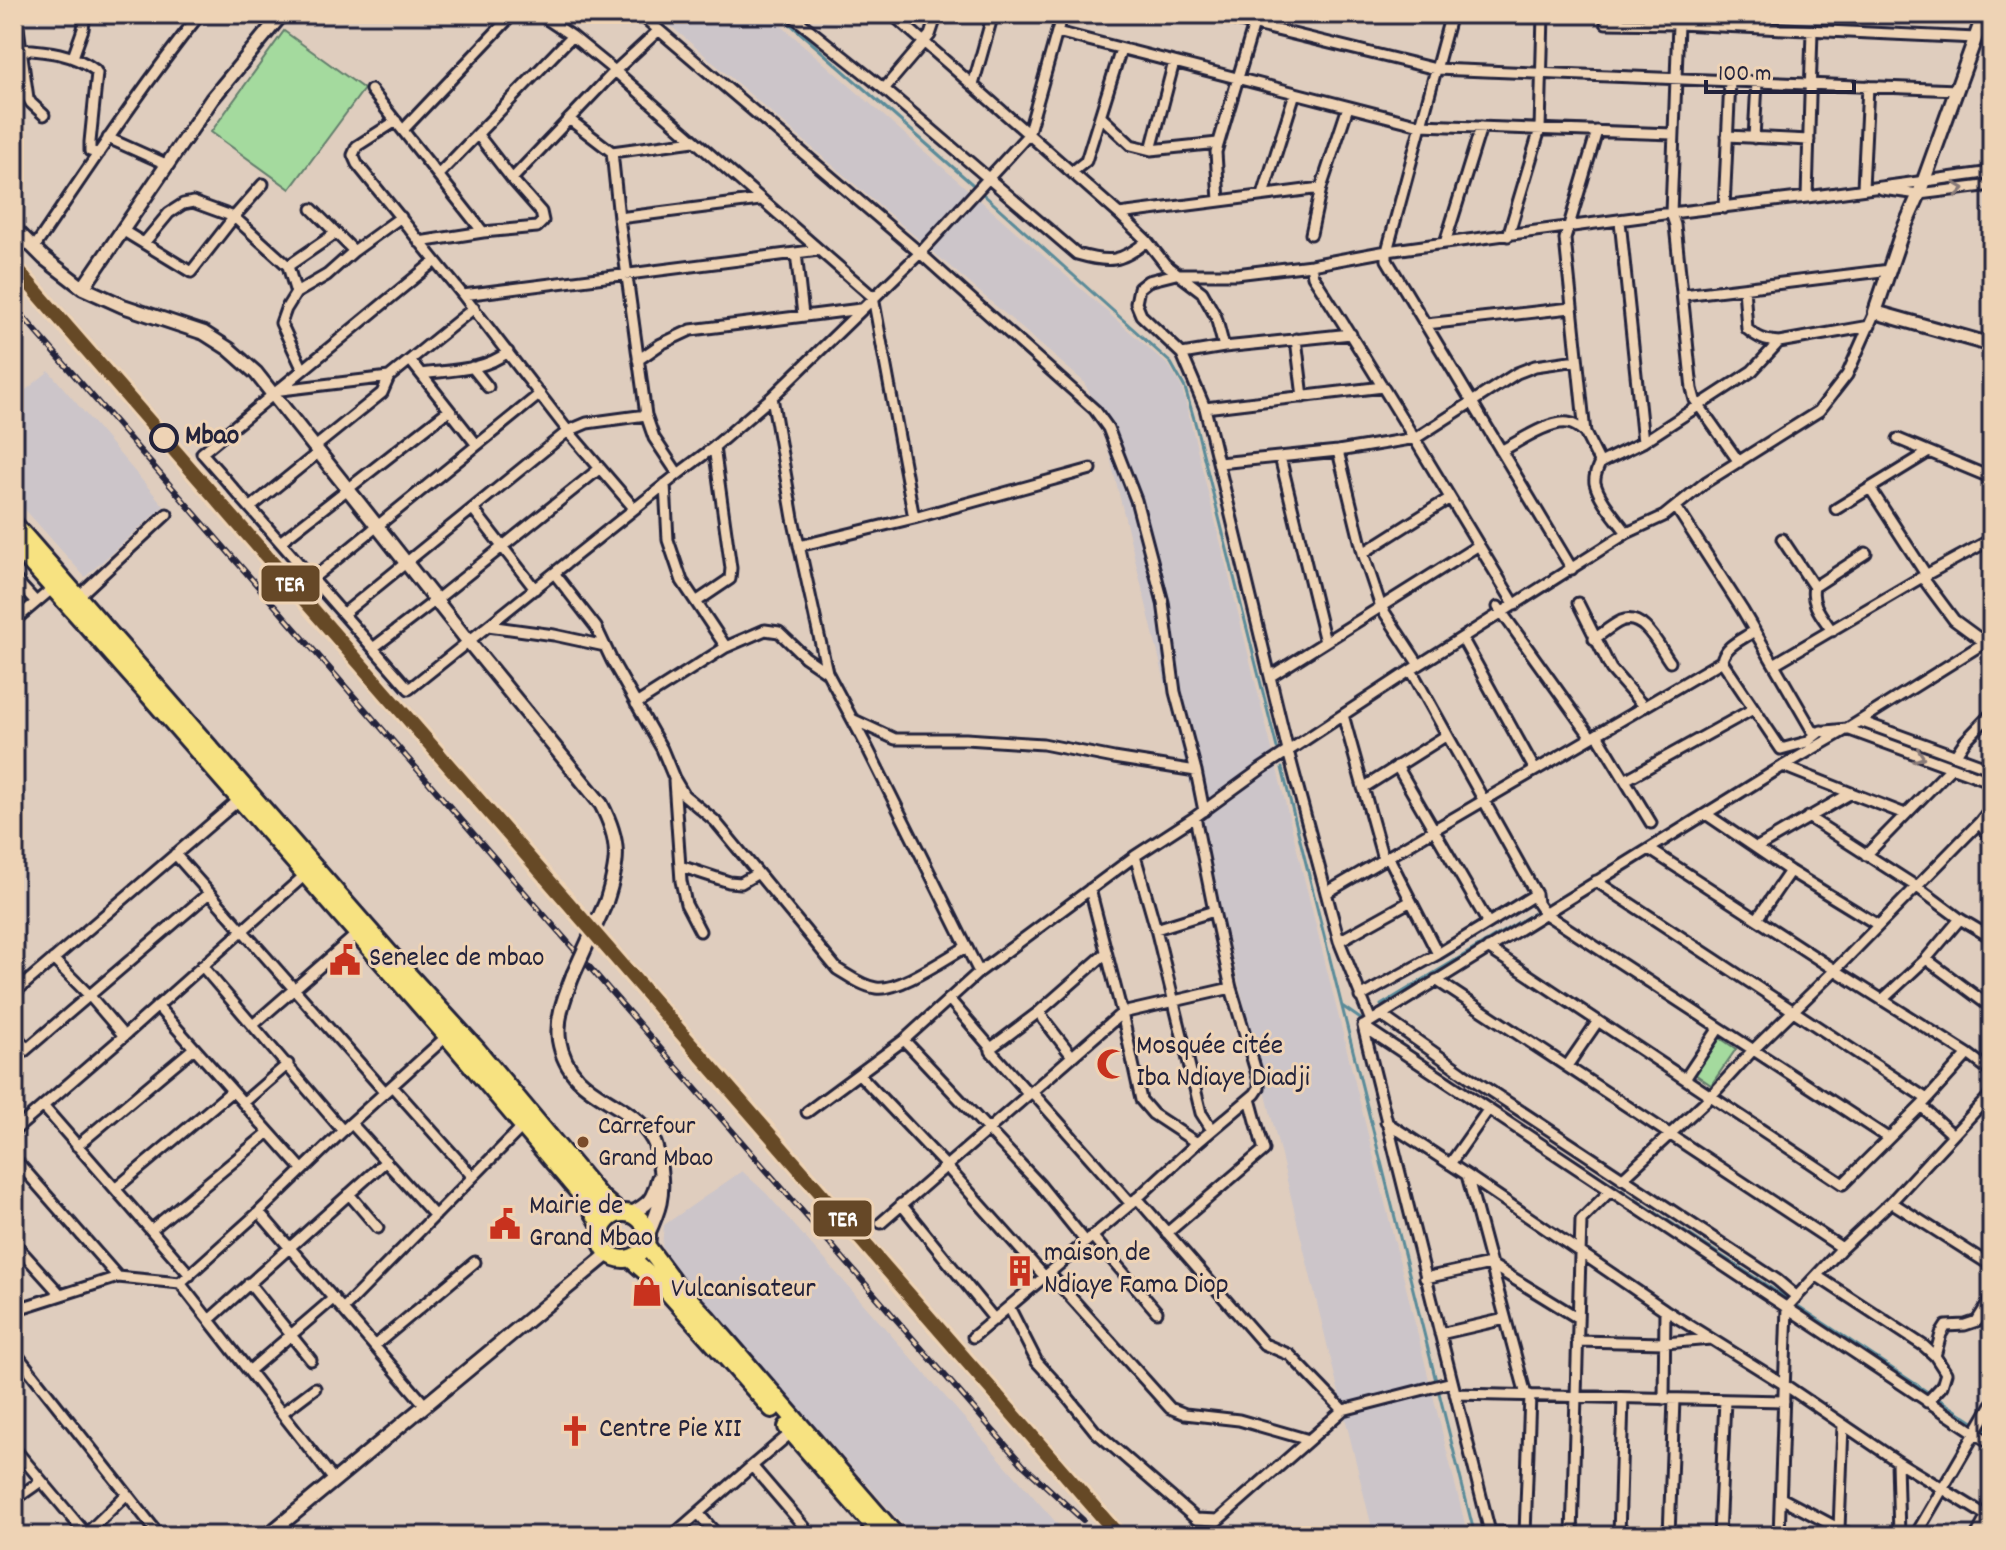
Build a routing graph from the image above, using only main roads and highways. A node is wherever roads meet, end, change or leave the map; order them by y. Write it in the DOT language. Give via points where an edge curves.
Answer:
graph roads {
  1 [pos="14,524"];
  2 [pos="14,544"];
  3 [pos="625,1214"];
  4 [pos="602,1227"];
  5 [pos="647,1240"];
  6 [pos="631,1259"];
  7 [pos="882,1536"];
  8 [pos="896,1536"];
  1 -- 3 [label="highway" via="599,1196"];
  2 -- 4 [label="highway" via="447,1036 588,1203"];
  3 -- 4 [label="highway" via="609,1218"];
  3 -- 5 [label="highway" via="642,1221"];
  4 -- 6 [label="highway" via="608,1254"];
  5 -- 6 [label="highway"];
  5 -- 8 [label="highway" via="675,1284"];
  6 -- 7 [label="highway" via="665,1289"];
}
